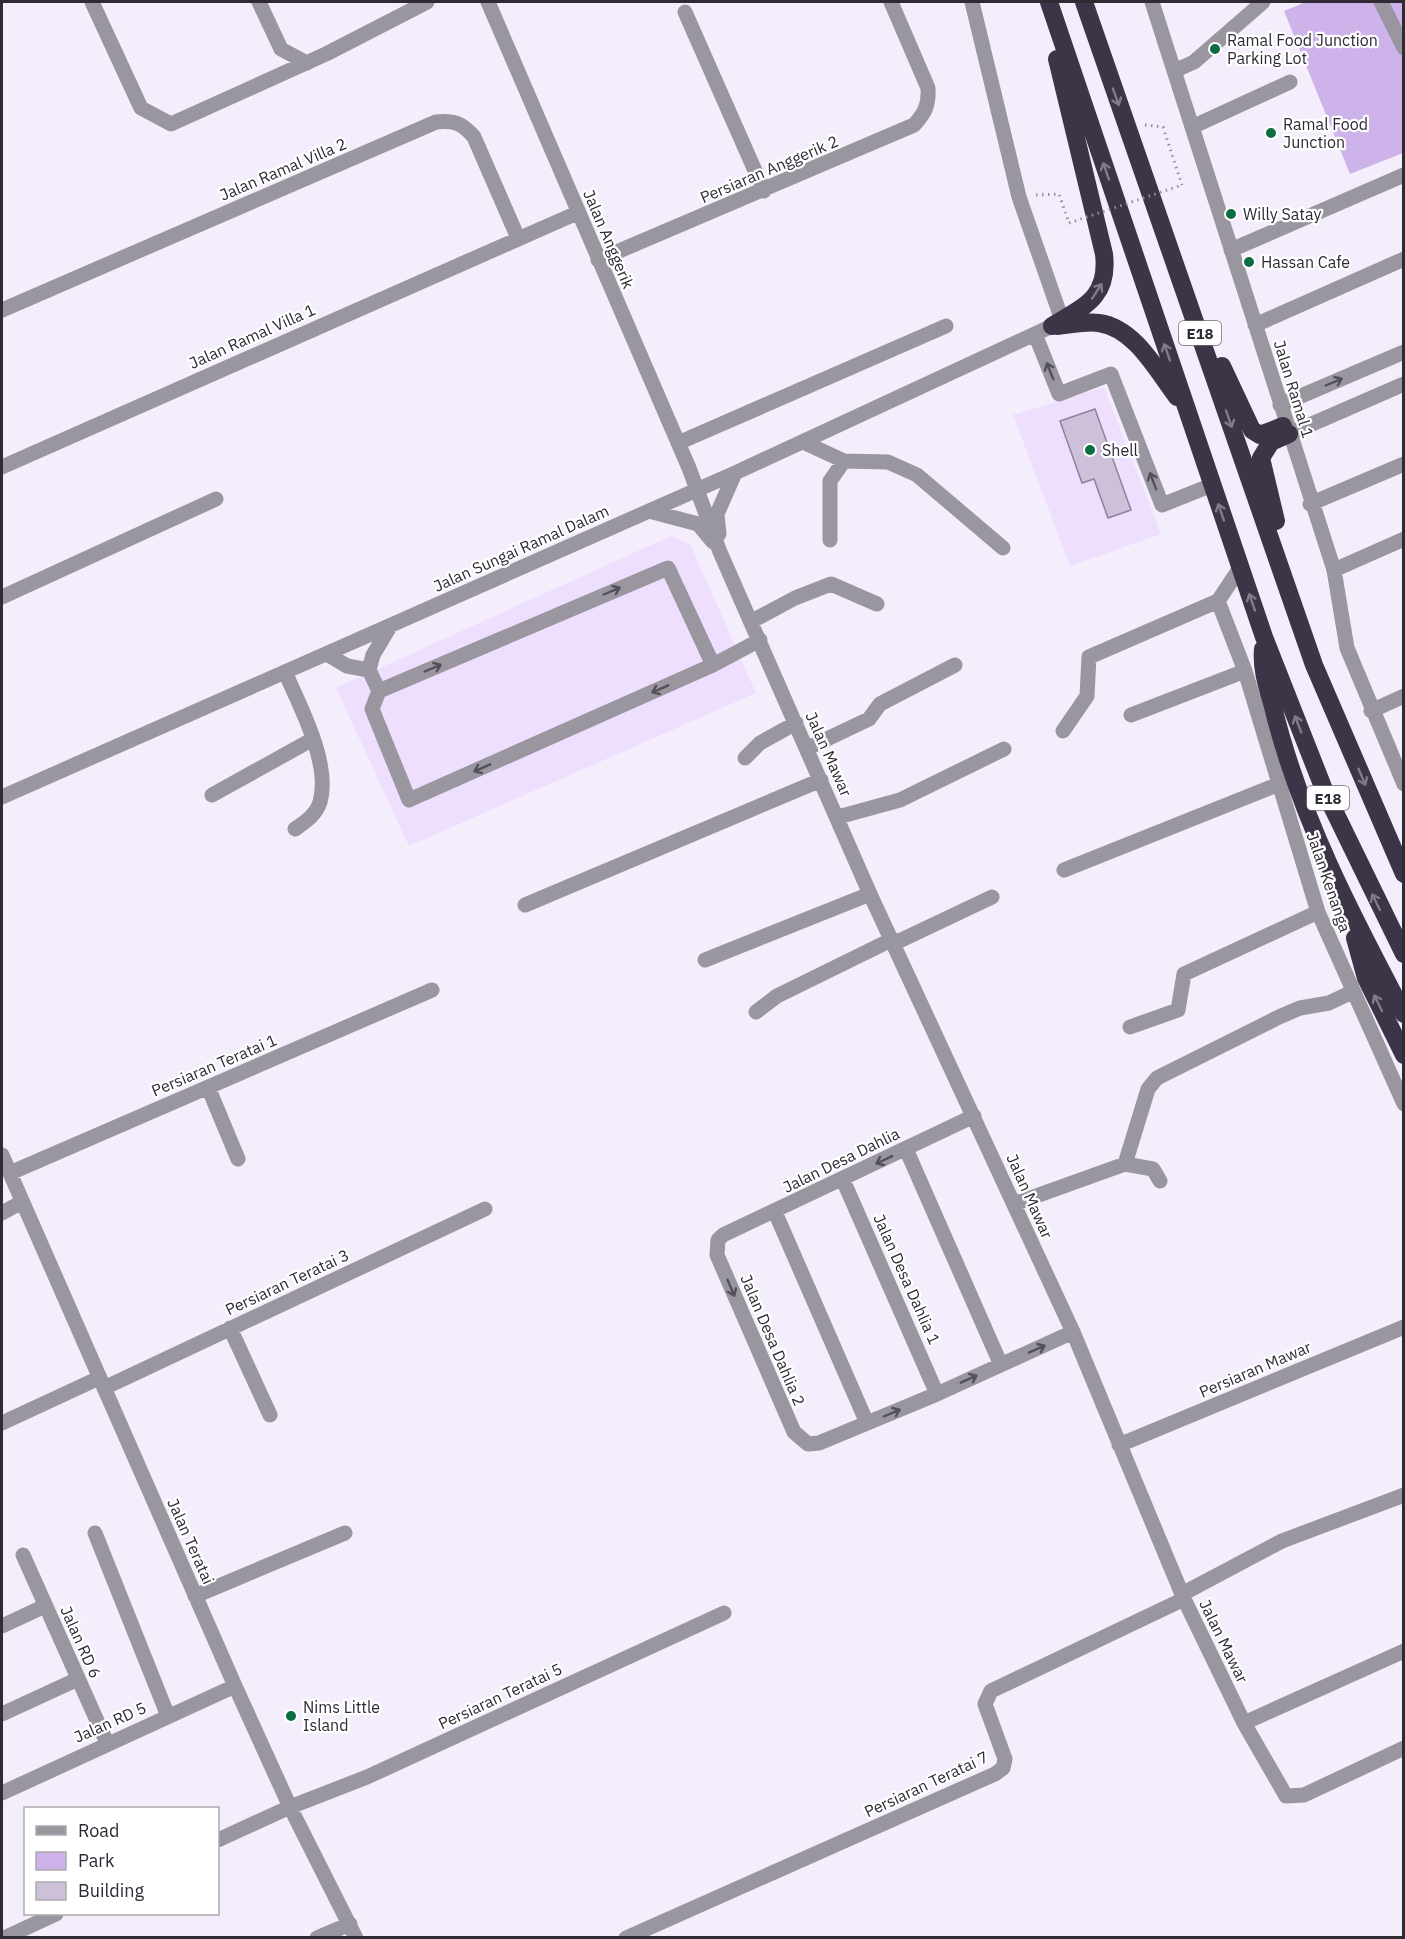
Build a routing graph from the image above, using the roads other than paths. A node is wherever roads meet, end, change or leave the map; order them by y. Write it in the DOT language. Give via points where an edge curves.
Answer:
graph roads {
  1 [pos="92,2"];
  2 [pos="259,2"];
  3 [pos="427,2"];
  4 [pos="488,2"];
  5 [pos="891,2"];
  6 [pos="972,2"];
  7 [pos="1043,2"];
  8 [pos="1049,2"];
  9 [pos="1084,2"];
  10 [pos="1092,2"];
  11 [pos="1152,2"];
  12 [pos="1263,2"];
  13 [pos="1381,2"];
  14 [pos="686,12"];
  15 [pos="1404,48"];
  16 [pos="308,63"];
  17 [pos="1106,69"];
  18 [pos="1174,71"];
  19 [pos="1290,82"];
  20 [pos="1192,127"];
  21 [pos="1404,175"];
  22 [pos="764,191"];
  23 [pos="577,213"];
  24 [pos="518,238"];
  25 [pos="1231,250"];
  26 [pos="1404,259"];
  27 [pos="598,260"];
  28 [pos="1179,274"];
  29 [pos="2,310"];
  30 [pos="1057,323"];
  31 [pos="1255,325"];
  32 [pos="946,326"];
  33 [pos="1035,334"];
  34 [pos="1404,352"];
  35 [pos="1404,384"];
  36 [pos="1280,405"];
  37 [pos="1185,408"];
  38 [pos="1288,429"];
  39 [pos="678,442"];
  40 [pos="802,442"];
  41 [pos="844,461"];
  42 [pos="1404,464"];
  43 [pos="2,467"];
  44 [pos="735,473"];
  45 [pos="1212,485"];
  46 [pos="697,490"];
  47 [pos="216,499"];
  48 [pos="1310,504"];
  49 [pos="649,511"];
  50 [pos="1404,539"];
  51 [pos="830,540"];
  52 [pos="1004,548"];
  53 [pos="720,552"];
  54 [pos="1240,568"];
  55 [pos="1334,570"];
  56 [pos="2,597"];
  57 [pos="1218,600"];
  58 [pos="878,604"];
  59 [pos="752,621"];
  60 [pos="391,625"];
  61 [pos="1264,637"];
  62 [pos="760,640"];
  63 [pos="327,654"];
  64 [pos="955,664"];
  65 [pos="713,665"];
  66 [pos="1314,665"];
  67 [pos="369,670"];
  68 [pos="1245,671"];
  69 [pos="285,672"];
  70 [pos="379,691"];
  71 [pos="1404,696"];
  72 [pos="1371,711"];
  73 [pos="1131,715"];
  74 [pos="796,723"];
  75 [pos="1063,731"];
  76 [pos="313,739"];
  77 [pos="808,748"];
  78 [pos="1004,749"];
  79 [pos="745,758"];
  80 [pos="821,780"];
  81 [pos="1279,784"];
  82 [pos="1404,784"];
  83 [pos="212,795"];
  84 [pos="2,797"];
  85 [pos="838,817"];
  86 [pos="295,829"];
  87 [pos="1064,870"];
  88 [pos="1404,874"];
  89 [pos="870,894"];
  90 [pos="992,897"];
  91 [pos="525,905"];
  92 [pos="1347,906"];
  93 [pos="1318,912"];
  94 [pos="894,941"];
  95 [pos="1404,954"];
  96 [pos="705,960"];
  97 [pos="432,990"];
  98 [pos="1352,992"];
  99 [pos="756,1012"];
  100 [pos="1404,1014"];
  101 [pos="1130,1028"];
  102 [pos="1404,1055"];
  103 [pos="208,1087"];
  104 [pos="1404,1104"];
  105 [pos="974,1116"];
  106 [pos="906,1149"];
  107 [pos="2,1155"];
  108 [pos="238,1159"];
  109 [pos="1125,1164"];
  110 [pos="10,1173"];
  111 [pos="843,1180"];
  112 [pos="1160,1181"];
  113 [pos="22,1202"];
  114 [pos="1014,1204"];
  115 [pos="485,1209"];
  116 [pos="775,1212"];
  117 [pos="2,1213"];
  118 [pos="723,1235"];
  119 [pos="1404,1327"];
  120 [pos="230,1328"];
  121 [pos="1073,1332"];
  122 [pos="1001,1365"];
  123 [pos="101,1383"];
  124 [pos="937,1394"];
  125 [pos="270,1415"];
  126 [pos="2,1423"];
  127 [pos="867,1423"];
  128 [pos="1119,1445"];
  129 [pos="1404,1495"];
  130 [pos="95,1533"];
  131 [pos="345,1533"];
  132 [pos="23,1555"];
  133 [pos="195,1596"];
  134 [pos="1183,1597"];
  135 [pos="45,1606"];
  136 [pos="724,1613"];
  137 [pos="2,1626"];
  138 [pos="1404,1651"];
  139 [pos="78,1679"];
  140 [pos="235,1686"];
  141 [pos="2,1714"];
  142 [pos="168,1716"];
  143 [pos="1244,1723"];
  144 [pos="107,1743"];
  145 [pos="1404,1748"];
  146 [pos="2,1793"];
  147 [pos="290,1807"];
  148 [pos="219,1840"];
  149 [pos="54,1915"];
  150 [pos="353,1931"];
  151 [pos="4,1938"];
  152 [pos="317,1938"];
  153 [pos="626,1938"];
  1 -- 16 [label="street" via="141,108 171,124"];
  2 -- 16 [label="street" via="281,50"];
  3 -- 16 [label="street"];
  4 -- 23 [label="street, Jalan Anggerik"];
  5 -- 22 [label="street, Persiaran Anggerik 2" via="928,88 929,102 924,114 914,125"];
  6 -- 30 [label="street" via="1019,196"];
  30 -- 7 [label="highway, one-way" via="1086,305 1099,291 1106,273"];
  37 -- 8 [label="highway, E18, one-way"];
  9 -- 17 [label="highway, E18"];
  10 -- 17 [label="street"];
  11 -- 18 [label="street, Jalan Ramal 1"];
  12 -- 18 [label="street" via="1194,62"];
  13 -- 15 [label="street"];
  14 -- 22 [label="street"];
  17 -- 28 [label="highway, E18, one-way"];
  18 -- 20 [label="street, Jalan Ramal 1"];
  19 -- 20 [label="street"];
  20 -- 25 [label="street, Jalan Ramal 1"];
  21 -- 25 [label="street"];
  22 -- 27 [label="street, Persiaran Anggerik 2"];
  23 -- 24 [label="street, Jalan Ramal Villa 1"];
  23 -- 27 [label="street, Jalan Anggerik"];
  24 -- 29 [label="street, Jalan Ramal Villa 2" via="474,137 464,125 443,121"];
  24 -- 43 [label="street, Jalan Ramal Villa 1"];
  25 -- 31 [label="street, Jalan Ramal 1"];
  26 -- 31 [label="street"];
  27 -- 39 [label="street, Jalan Anggerik"];
  28 -- 38 [label="highway" via="1252,430 1260,435"];
  28 -- 66 [label="highway, E18, one-way"];
  30 -- 33 [label="street, Jalan Sungai Ramal Dalam"];
  30 -- 37 [label="highway" via="1098,323 1123,333 1143,351"];
  31 -- 36 [label="street, Jalan Ramal 1"];
  32 -- 39 [label="street"];
  33 -- 40 [label="street, Jalan Sungai Ramal Dalam"];
  45 -- 33 [label="street, one-way" via="1162,505 1111,374 1059,394"];
  36 -- 34 [label="street, one-way"];
  35 -- 38 [label="street"];
  36 -- 38 [label="street, Jalan Ramal 1"];
  37 -- 45 [label="highway, E18"];
  38 -- 48 [label="street, Jalan Ramal 1"];
  38 -- 66 [label="highway" via="1271,442 1261,458"];
  39 -- 46 [label="street, Jalan Anggerik"];
  40 -- 41 [label="street"];
  40 -- 44 [label="street, Jalan Sungai Ramal Dalam"];
  41 -- 51 [label="street" via="830,481"];
  41 -- 52 [label="street" via="888,462 917,475"];
  42 -- 48 [label="street"];
  44 -- 46 [label="street, Jalan Sungai Ramal Dalam"];
  44 -- 53 [label="street" via="717,514"];
  54 -- 45 [label="highway, E18, one-way"];
  46 -- 49 [label="street, Jalan Sungai Ramal Dalam"];
  46 -- 53 [label="street, Jalan Mawar"];
  47 -- 56 [label="street"];
  48 -- 55 [label="street, Jalan Ramal 1"];
  49 -- 53 [label="street" via="698,524"];
  49 -- 60 [label="street, Jalan Sungai Ramal Dalam"];
  50 -- 55 [label="street"];
  53 -- 59 [label="street, Jalan Mawar"];
  54 -- 57 [label="street"];
  61 -- 54 [label="highway, E18, one-way"];
  55 -- 72 [label="street, Jalan Ramal 1" via="1347,648"];
  57 -- 68 [label="street, Jalan Kenanga"];
  57 -- 75 [label="street" via="1089,657 1087,696"];
  58 -- 59 [label="street" via="831,584"];
  59 -- 62 [label="street, Jalan Mawar"];
  60 -- 63 [label="street, Jalan Sungai Ramal Dalam"];
  60 -- 67 [label="street"];
  61 -- 92 [label="highway, E18" via="1261,661 1278,727 1308,819"];
  95 -- 61 [label="highway, E18, one-way" via="1325,792"];
  62 -- 65 [label="street"];
  62 -- 74 [label="street, Jalan Mawar"];
  63 -- 67 [label="street" via="347,666"];
  63 -- 69 [label="street, Jalan Sungai Ramal Dalam"];
  64 -- 77 [label="street" via="880,704 869,719"];
  70 -- 65 [label="street, one-way" via="668,568"];
  65 -- 70 [label="street, one-way" via="410,800 372,710"];
  66 -- 88 [label="highway, E18, one-way"];
  67 -- 70 [label="street"];
  68 -- 73 [label="street"];
  68 -- 81 [label="street, Jalan Kenanga"];
  69 -- 76 [label="street"];
  69 -- 84 [label="street, Jalan Sungai Ramal Dalam"];
  71 -- 72 [label="street"];
  72 -- 82 [label="street, Jalan Ramal 1"];
  74 -- 77 [label="street, Jalan Mawar"];
  74 -- 79 [label="street" via="760,743"];
  76 -- 83 [label="street"];
  76 -- 86 [label="street" via="322,785 320,803 310,818"];
  77 -- 80 [label="street, Jalan Mawar"];
  78 -- 85 [label="street" via="900,800"];
  80 -- 85 [label="street, Jalan Mawar"];
  80 -- 91 [label="street"];
  81 -- 87 [label="street"];
  81 -- 93 [label="street, Jalan Kenanga"];
  85 -- 89 [label="street, Jalan Mawar"];
  89 -- 94 [label="street, Jalan Mawar"];
  89 -- 96 [label="street"];
  90 -- 94 [label="street"];
  92 -- 100 [label="highway, E18"];
  102 -- 92 [label="highway, one-way" via="1366,978"];
  93 -- 98 [label="street, Jalan Kenanga"];
  93 -- 101 [label="street" via="1184,974 1178,1010"];
  94 -- 99 [label="street" via="777,996"];
  94 -- 105 [label="street, Jalan Mawar"];
  97 -- 103 [label="street, Persiaran Teratai 1"];
  98 -- 104 [label="street, Jalan Kenanga"];
  98 -- 109 [label="street" via="1279,1017 1157,1078 1148,1089"];
  103 -- 108 [label="street"];
  103 -- 110 [label="street, Persiaran Teratai 1"];
  105 -- 106 [label="street, Jalan Desa Dahlia"];
  105 -- 114 [label="street, Jalan Mawar"];
  106 -- 111 [label="street, Jalan Desa Dahlia, one-way"];
  106 -- 122 [label="street"];
  107 -- 110 [label="street, Jalan Teratai"];
  109 -- 112 [label="street" via="1152,1169"];
  109 -- 114 [label="street"];
  110 -- 113 [label="street, Jalan Teratai"];
  111 -- 116 [label="street, Jalan Desa Dahlia"];
  111 -- 124 [label="street, Jalan Desa Dahlia 1"];
  113 -- 117 [label="street"];
  113 -- 123 [label="street, Jalan Teratai"];
  114 -- 121 [label="street, Jalan Mawar"];
  115 -- 120 [label="street, Persiaran Teratai 3"];
  116 -- 118 [label="street, Jalan Desa Dahlia"];
  116 -- 127 [label="street"];
  118 -- 127 [label="street, Jalan Desa Dahlia 2, one-way" via="716,1246 717,1255 794,1432 808,1444 819,1443"];
  119 -- 128 [label="street, Persiaran Mawar"];
  120 -- 123 [label="street, Persiaran Teratai 3"];
  120 -- 125 [label="street"];
  122 -- 121 [label="street, one-way"];
  121 -- 128 [label="street, Jalan Mawar"];
  124 -- 122 [label="street, one-way"];
  123 -- 126 [label="street, Persiaran Teratai 3"];
  123 -- 133 [label="street, Jalan Teratai"];
  127 -- 124 [label="street, one-way"];
  128 -- 134 [label="street, Jalan Mawar"];
  129 -- 134 [label="street" via="1282,1541"];
  130 -- 142 [label="street"];
  131 -- 133 [label="street"];
  132 -- 135 [label="street, Jalan RD 6"];
  133 -- 140 [label="street, Jalan Teratai"];
  134 -- 143 [label="street, Jalan Mawar"];
  134 -- 153 [label="street, Persiaran Teratai 7" via="991,1691 985,1704 1005,1759 1003,1768 995,1774"];
  135 -- 137 [label="street"];
  135 -- 139 [label="street, Jalan RD 6"];
  136 -- 147 [label="street, Persiaran Teratai 5" via="367,1777"];
  138 -- 143 [label="street"];
  139 -- 141 [label="street"];
  139 -- 144 [label="street, Jalan RD 6"];
  140 -- 142 [label="street, Jalan RD 5"];
  140 -- 147 [label="street, Jalan Teratai"];
  142 -- 144 [label="street, Jalan RD 5"];
  143 -- 145 [label="street, Jalan Mawar" via="1286,1796 1304,1795"];
  144 -- 146 [label="street, Jalan RD 5"];
  147 -- 148 [label="street, Persiaran Teratai 5"];
  147 -- 150 [label="street, Jalan Teratai"];
  149 -- 151 [label="street"];
  150 -- 152 [label="street"];
}
